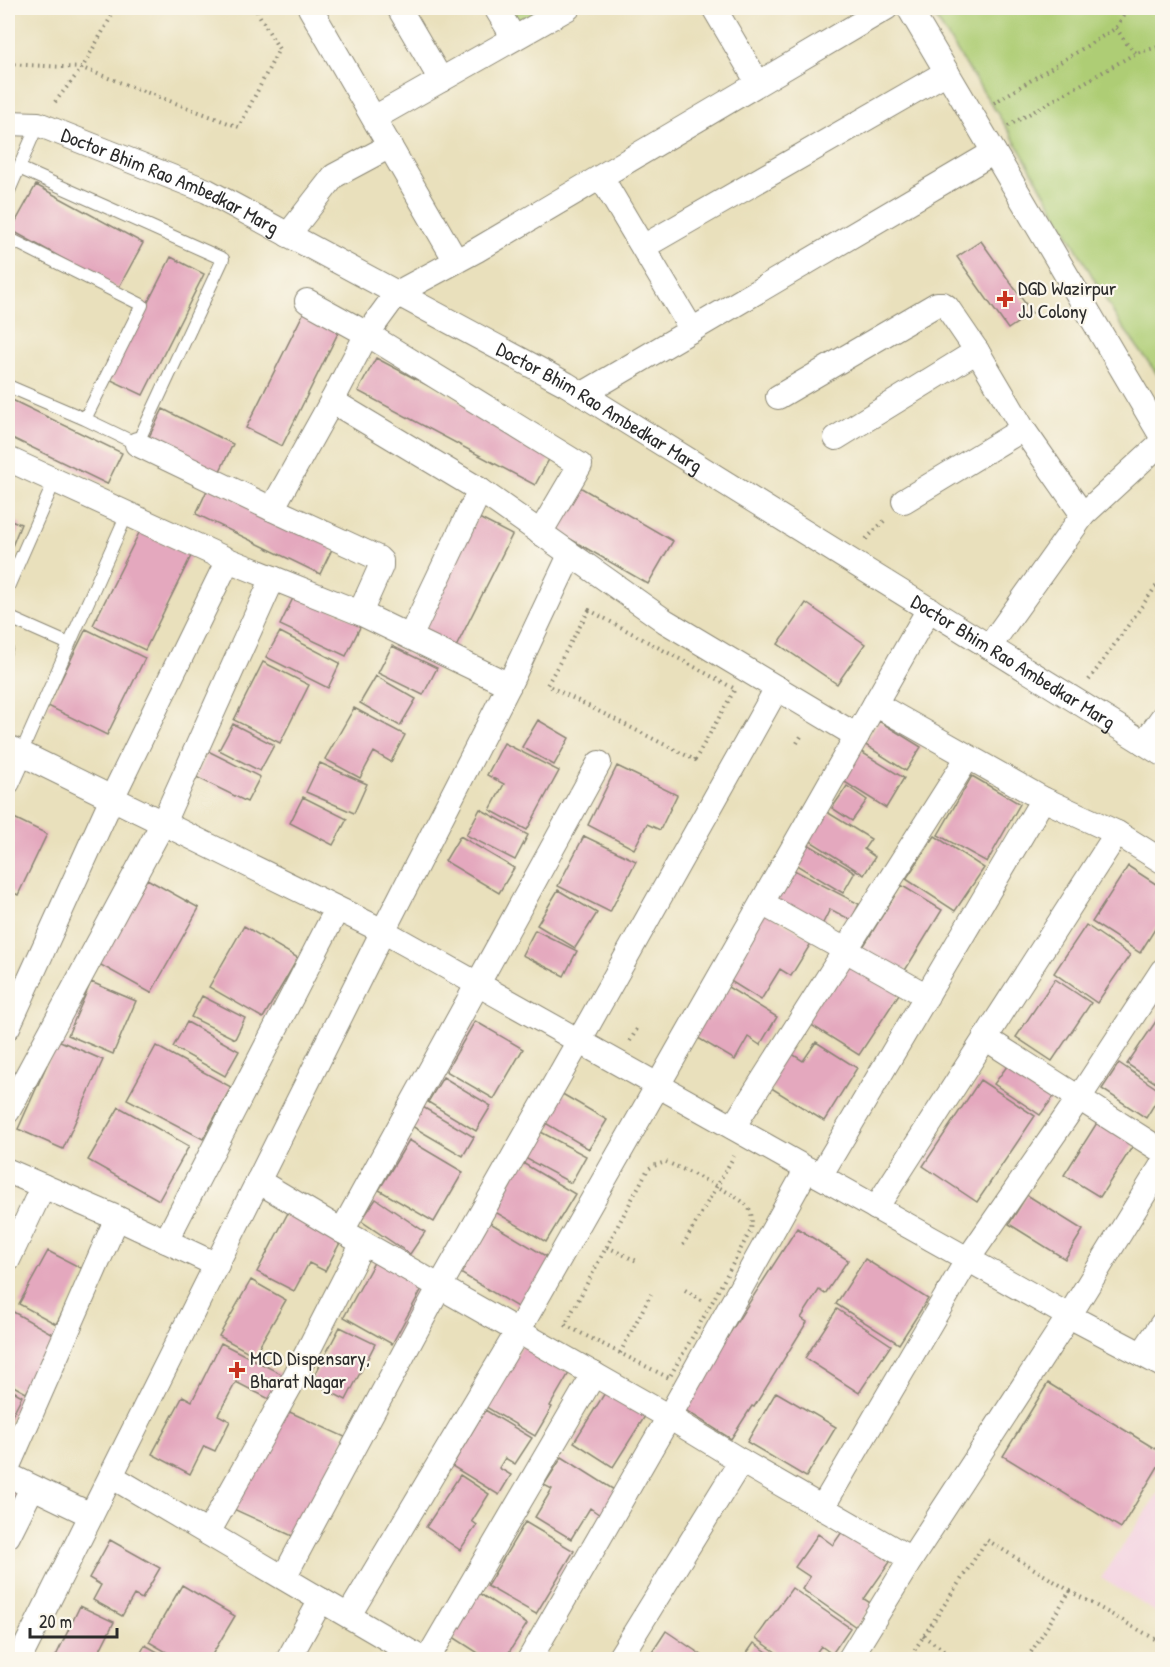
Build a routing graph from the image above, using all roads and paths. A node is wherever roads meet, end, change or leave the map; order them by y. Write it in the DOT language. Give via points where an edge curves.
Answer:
graph roads {
  1 [pos="116,8"];
  2 [pos="255,8"];
  3 [pos="310,8"];
  4 [pos="399,8"];
  5 [pos="496,8"];
  6 [pos="568,8"];
  7 [pos="714,8"];
  8 [pos="886,8"];
  9 [pos="909,8"];
  10 [pos="1128,8"];
  11 [pos="1116,28"];
  12 [pos="514,38"];
  13 [pos="1162,46"];
  14 [pos="1136,53"];
  15 [pos="8,64"];
  16 [pos="82,68"];
  17 [pos="947,72"];
  18 [pos="441,80"];
  19 [pos="758,83"];
  20 [pos="973,116"];
  21 [pos="374,118"];
  22 [pos="8,123"];
  23 [pos="38,124"];
  24 [pos="990,145"];
  25 [pos="390,146"];
  26 [pos="19,168"];
  27 [pos="601,177"];
  28 [pos="8,193"];
  29 [pos="288,235"];
  30 [pos="8,238"];
  31 [pos="643,247"];
  32 [pos="456,261"];
  33 [pos="397,293"];
  34 [pos="307,301"];
  35 [pos="692,330"];
  36 [pos="367,334"];
  37 [pos="977,351"];
  38 [pos="8,386"];
  39 [pos="583,394"];
  40 [pos="778,397"];
  41 [pos="332,401"];
  42 [pos="85,419"];
  43 [pos="1023,429"];
  44 [pos="1162,437"];
  45 [pos="836,438"];
  46 [pos="1162,442"];
  47 [pos="137,444"];
  48 [pos="8,459"];
  49 [pos="55,480"];
  50 [pos="480,490"];
  51 [pos="904,501"];
  52 [pos="272,509"];
  53 [pos="127,514"];
  54 [pos="1083,515"];
  55 [pos="540,533"];
  56 [pos="570,555"];
  57 [pos="848,559"];
  58 [pos="228,560"];
  59 [pos="273,578"];
  60 [pos="1162,578"];
  61 [pos="8,587"];
  62 [pos="929,609"];
  63 [pos="360,613"];
  64 [pos="8,617"];
  65 [pos="410,637"];
  66 [pos="652,643"];
  67 [pos="69,644"];
  68 [pos="989,647"];
  69 [pos="509,685"];
  70 [pos="777,688"];
  71 [pos="1074,700"];
  72 [pos="875,704"];
  73 [pos="1162,718"];
  74 [pos="857,736"];
  75 [pos="1153,749"];
  76 [pos="14,750"];
  77 [pos="968,757"];
  78 [pos="599,763"];
  79 [pos="8,782"];
  80 [pos="112,798"];
  81 [pos="1043,799"];
  82 [pos="163,823"];
  83 [pos="1117,833"];
  84 [pos="1162,861"];
  85 [pos="762,903"];
  86 [pos="337,909"];
  87 [pos="383,931"];
  88 [pos="846,951"];
  89 [pos="1162,971"];
  90 [pos="478,984"];
  91 [pos="927,996"];
  92 [pos="8,1026"];
  93 [pos="985,1038"];
  94 [pos="579,1041"];
  95 [pos="658,1086"];
  96 [pos="1079,1098"];
  97 [pos="8,1112"];
  98 [pos="739,1131"];
  99 [pos="1162,1151"];
  100 [pos="1162,1165"];
  101 [pos="8,1171"];
  102 [pos="814,1173"];
  103 [pos="258,1181"];
  104 [pos="43,1186"];
  105 [pos="717,1187"];
  106 [pos="876,1208"];
  107 [pos="117,1218"];
  108 [pos="353,1237"];
  109 [pos="166,1241"];
  110 [pos="683,1245"];
  111 [pos="607,1247"];
  112 [pos="968,1259"];
  113 [pos="8,1260"];
  114 [pos="639,1262"];
  115 [pos="217,1265"];
  116 [pos="440,1286"];
  117 [pos="685,1290"];
  118 [pos="651,1294"];
  119 [pos="1069,1316"];
  120 [pos="1162,1323"];
  121 [pos="518,1331"];
  122 [pos="620,1353"];
  123 [pos="1152,1360"];
  124 [pos="594,1374"];
  125 [pos="669,1416"];
  126 [pos="741,1461"];
  127 [pos="8,1466"];
  128 [pos="8,1475"];
  129 [pos="111,1476"];
  130 [pos="32,1488"];
  131 [pos="822,1508"];
  132 [pos="91,1515"];
  133 [pos="208,1533"];
  134 [pos="8,1536"];
  135 [pos="912,1559"];
  136 [pos="284,1577"];
  137 [pos="1070,1591"];
  138 [pos="321,1600"];
  139 [pos="349,1615"];
  140 [pos="923,1636"];
  141 [pos="1162,1643"];
  142 [pos="19,1659"];
  143 [pos="288,1659"];
  144 [pos="426,1659"];
  145 [pos="529,1659"];
  146 [pos="618,1659"];
  147 [pos="849,1659"];
  148 [pos="908,1659"];
  149 [pos="959,1659"];
  150 [pos="1026,1659"];
  1 -- 16 [label="path"];
  2 -- 16 [label="path" via="279,50 240,127"];
  3 -- 21 [label="street"];
  4 -- 18 [label="street"];
  5 -- 12 [label="street"];
  6 -- 12 [label="street"];
  7 -- 19 [label="street"];
  8 -- 19 [label="street"];
  9 -- 17 [label="street"];
  10 -- 11 [label="path"];
  11 -- 14 [label="path"];
  11 -- 20 [label="path"];
  12 -- 18 [label="street"];
  13 -- 14 [label="path"];
  14 -- 24 [label="path"];
  15 -- 16 [label="path"];
  16 -- 23 [label="path"];
  17 -- 20 [label="street"];
  17 -- 31 [label="street"];
  18 -- 21 [label="street"];
  19 -- 27 [label="street"];
  20 -- 24 [label="street"];
  21 -- 25 [label="street"];
  22 -- 23 [label="street, Doctor Bhim Rao Ambedkar Marg"];
  23 -- 26 [label="lane"];
  23 -- 29 [label="street, Doctor Bhim Rao Ambedkar Marg" via="207,191"];
  24 -- 35 [label="street"];
  24 -- 44 [label="street"];
  25 -- 29 [label="street" via="334,176"];
  25 -- 32 [label="street"];
  26 -- 28 [label="lane"];
  26 -- 47 [label="lane" via="223,259"];
  27 -- 31 [label="street"];
  27 -- 32 [label="street"];
  29 -- 33 [label="street, Doctor Bhim Rao Ambedkar Marg"];
  30 -- 42 [label="lane" via="142,304"];
  31 -- 35 [label="street"];
  32 -- 33 [label="street"];
  33 -- 36 [label="street"];
  33 -- 39 [label="street, Doctor Bhim Rao Ambedkar Marg"];
  34 -- 36 [label="street"];
  35 -- 39 [label="street"];
  36 -- 41 [label="street"];
  36 -- 55 [label="street" via="580,465"];
  37 -- 40 [label="street" via="947,307 937,304"];
  37 -- 43 [label="street"];
  37 -- 45 [label="street"];
  38 -- 42 [label="lane"];
  39 -- 57 [label="street, Doctor Bhim Rao Ambedkar Marg"];
  41 -- 50 [label="street"];
  41 -- 52 [label="street"];
  42 -- 47 [label="lane"];
  43 -- 51 [label="street"];
  43 -- 54 [label="street"];
  46 -- 54 [label="street"];
  47 -- 52 [label="street"];
  48 -- 49 [label="street"];
  49 -- 53 [label="street"];
  49 -- 61 [label="lane"];
  50 -- 55 [label="street"];
  50 -- 65 [label="street"];
  51 -- 57 [label="path"];
  52 -- 63 [label="street" via="381,561"];
  53 -- 58 [label="street"];
  53 -- 67 [label="lane"];
  54 -- 68 [label="street"];
  55 -- 56 [label="street"];
  56 -- 69 [label="street"];
  56 -- 70 [label="street" via="665,621"];
  57 -- 62 [label="street, Doctor Bhim Rao Ambedkar Marg"];
  58 -- 59 [label="street"];
  58 -- 80 [label="street"];
  59 -- 63 [label="street"];
  59 -- 82 [label="street"];
  60 -- 71 [label="path"];
  62 -- 68 [label="street, Doctor Bhim Rao Ambedkar Marg"];
  62 -- 72 [label="street"];
  63 -- 65 [label="street"];
  64 -- 67 [label="lane"];
  65 -- 69 [label="street"];
  66 -- 66 [label="path" via="735,689 695,760 547,685 588,610"];
  67 -- 76 [label="lane"];
  68 -- 71 [label="street, Doctor Bhim Rao Ambedkar Marg"];
  69 -- 87 [label="street"];
  70 -- 74 [label="street"];
  70 -- 94 [label="street"];
  71 -- 75 [label="street, Doctor Bhim Rao Ambedkar Marg"];
  72 -- 74 [label="street"];
  72 -- 77 [label="street"];
  73 -- 75 [label="street"];
  74 -- 85 [label="street"];
  76 -- 79 [label="street"];
  76 -- 80 [label="street"];
  77 -- 81 [label="street"];
  77 -- 88 [label="street"];
  78 -- 90 [label="street"];
  80 -- 82 [label="street"];
  80 -- 92 [label="street"];
  81 -- 83 [label="street"];
  81 -- 91 [label="street"];
  82 -- 86 [label="street"];
  82 -- 97 [label="street"];
  83 -- 84 [label="street"];
  83 -- 93 [label="street"];
  85 -- 88 [label="street"];
  85 -- 95 [label="street"];
  86 -- 87 [label="street"];
  86 -- 109 [label="street"];
  87 -- 90 [label="street"];
  87 -- 103 [label="street"];
  88 -- 91 [label="street"];
  88 -- 98 [label="street"];
  89 -- 96 [label="street"];
  90 -- 94 [label="street"];
  90 -- 108 [label="street"];
  91 -- 102 [label="street"];
  93 -- 96 [label="street"];
  93 -- 106 [label="street"];
  94 -- 95 [label="street"];
  94 -- 116 [label="street"];
  95 -- 98 [label="street"];
  95 -- 121 [label="street"];
  96 -- 99 [label="street"];
  96 -- 112 [label="street"];
  98 -- 102 [label="street"];
  98 -- 105 [label="path"];
  100 -- 119 [label="street"];
  101 -- 104 [label="street"];
  102 -- 106 [label="street"];
  102 -- 125 [label="street"];
  103 -- 108 [label="street"];
  103 -- 115 [label="street"];
  104 -- 107 [label="street"];
  104 -- 113 [label="street"];
  105 -- 110 [label="path"];
  105 -- 111 [label="path" via="666,1162 653,1166"];
  106 -- 112 [label="street"];
  107 -- 109 [label="street"];
  107 -- 127 [label="street"];
  108 -- 116 [label="street"];
  108 -- 133 [label="street" via="289,1389"];
  109 -- 115 [label="street"];
  111 -- 114 [label="path"];
  111 -- 122 [label="path" via="565,1325"];
  112 -- 119 [label="street"];
  112 -- 131 [label="street"];
  115 -- 129 [label="street"];
  116 -- 121 [label="street"];
  116 -- 136 [label="street"];
  117 -- 122 [label="path" via="710,1306 669,1378"];
  118 -- 122 [label="path"];
  119 -- 123 [label="street"];
  119 -- 135 [label="street"];
  120 -- 123 [label="street"];
  121 -- 124 [label="street"];
  121 -- 139 [label="street"];
  124 -- 125 [label="street"];
  124 -- 144 [label="street"];
  125 -- 126 [label="street"];
  125 -- 145 [label="street"];
  126 -- 131 [label="street"];
  126 -- 146 [label="street"];
  128 -- 130 [label="street"];
  129 -- 132 [label="street"];
  129 -- 133 [label="street"];
  130 -- 132 [label="street"];
  130 -- 134 [label="street"];
  131 -- 135 [label="street"];
  132 -- 142 [label="street"];
  133 -- 136 [label="street"];
  135 -- 147 [label="street"];
  136 -- 138 [label="street"];
  137 -- 140 [label="path" via="987,1540"];
  137 -- 141 [label="path"];
  137 -- 150 [label="path"];
  138 -- 139 [label="street"];
  138 -- 143 [label="street"];
  139 -- 144 [label="street"];
  140 -- 148 [label="path"];
  140 -- 149 [label="path"];
}
